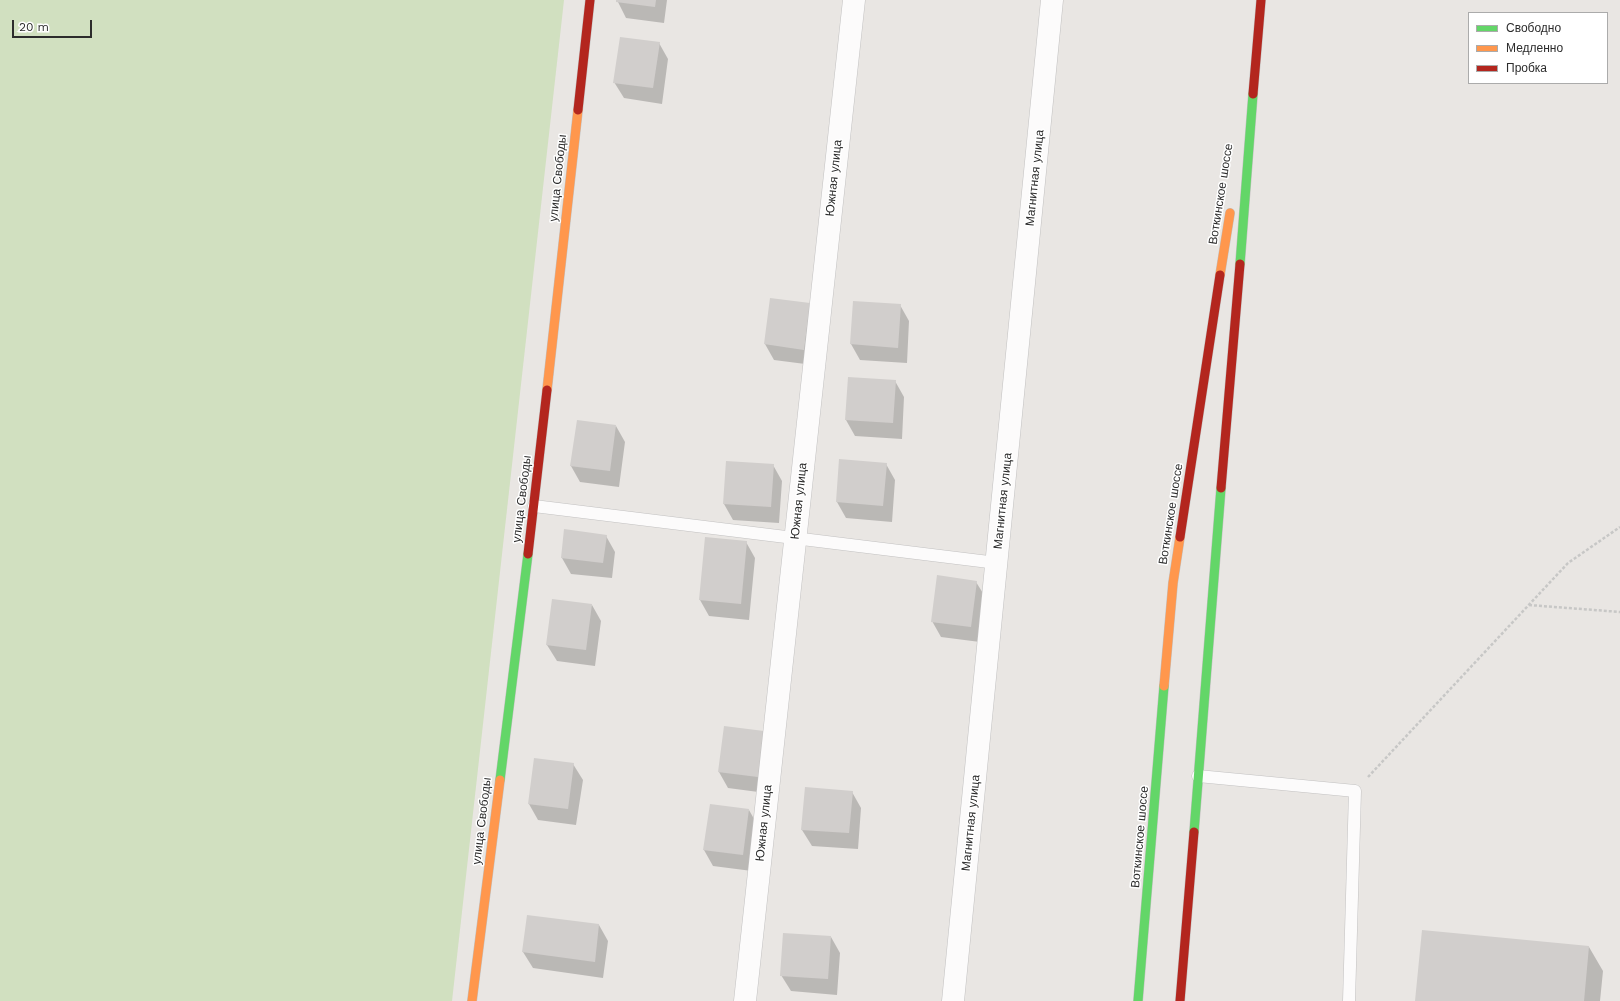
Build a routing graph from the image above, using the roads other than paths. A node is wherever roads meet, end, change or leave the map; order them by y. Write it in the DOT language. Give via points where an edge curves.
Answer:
graph roads {
  1 [pos="590,0"];
  2 [pos="854,0"];
  3 [pos="1052,0"];
  4 [pos="1261,0"];
  5 [pos="1258,34"];
  6 [pos="1238,160"];
  7 [pos="1231,207"];
  8 [pos="534,506"];
  9 [pos="795,538"];
  10 [pos="997,563"];
  11 [pos="1198,776"];
  12 [pos="472,1001"];
  13 [pos="745,1001"];
  14 [pos="953,1001"];
  15 [pos="1138,1001"];
  16 [pos="1180,1001"];
  17 [pos="1349,1001"];
  1 -- 8 [label="main road, улица Свободы"];
  2 -- 9 [label="street, Южная улица"];
  3 -- 10 [label="street, Магнитная улица"];
  4 -- 5 [label="main road, Воткинское шоссе"];
  5 -- 6 [label="main road, Воткинское шоссе"];
  5 -- 11 [label="main road, Воткинское шоссе"];
  7 -- 15 [label="main road, Воткинское шоссе" via="1173,583"];
  8 -- 9 [label="lane"];
  8 -- 12 [label="main road, улица Свободы"];
  9 -- 10 [label="lane"];
  9 -- 13 [label="street, Южная улица"];
  10 -- 14 [label="street, Магнитная улица"];
  11 -- 16 [label="main road, Воткинское шоссе"];
  11 -- 17 [label="lane" via="1355,791"];
}
